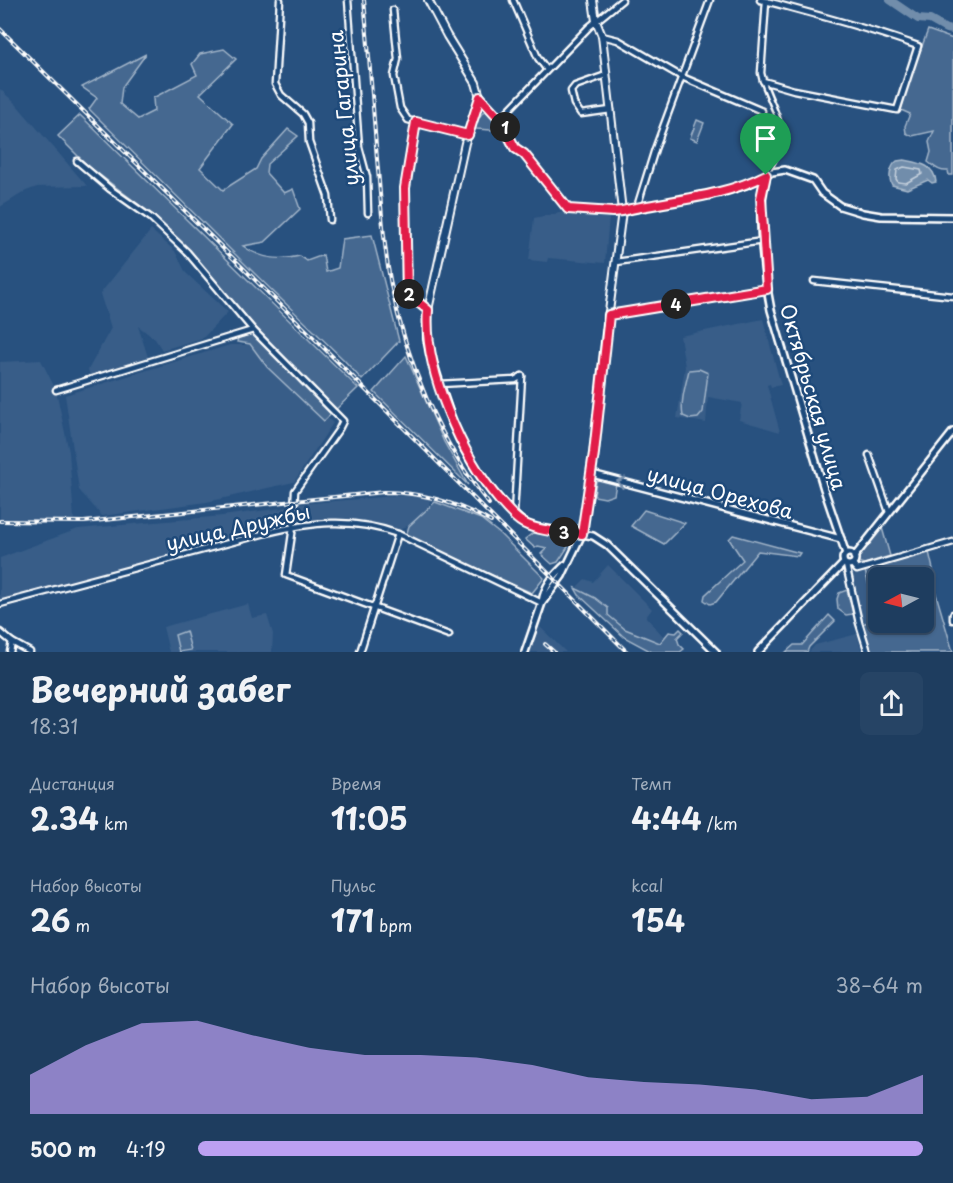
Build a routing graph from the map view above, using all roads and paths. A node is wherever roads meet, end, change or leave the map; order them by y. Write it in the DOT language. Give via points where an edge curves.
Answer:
graph roads {
  1 [pos="280,0"];
  2 [pos="348,0"];
  3 [pos="428,0"];
  4 [pos="513,0"];
  5 [pos="593,0"];
  6 [pos="622,0"];
  7 [pos="710,0"];
  8 [pos="763,1"];
  9 [pos="393,10"];
  10 [pos="596,21"];
  11 [pos="602,36"];
  12 [pos="547,70"];
  13 [pos="606,75"];
  14 [pos="682,77"];
  15 [pos="763,81"];
  16 [pos="480,97"];
  17 [pos="611,110"];
  18 [pos="762,111"];
  19 [pos="500,119"];
  20 [pos="416,122"];
  21 [pos="468,135"];
  22 [pos="77,161"];
  23 [pos="766,175"];
  24 [pos="748,184"];
  25 [pos="762,190"];
  26 [pos="637,207"];
  27 [pos="622,211"];
  28 [pos="368,213"];
  29 [pos="953,217"];
  30 [pos="330,220"];
  31 [pos="763,241"];
  32 [pos="616,262"];
  33 [pos="814,281"];
  34 [pos="767,289"];
  35 [pos="953,296"];
  36 [pos="428,310"];
  37 [pos="609,315"];
  38 [pos="253,330"];
  39 [pos="439,384"];
  40 [pos="56,390"];
  41 [pos="953,432"];
  42 [pos="869,455"];
  43 [pos="592,474"];
  44 [pos="889,512"];
  45 [pos="514,516"];
  46 [pos="293,527"];
  47 [pos="398,534"];
  48 [pos="582,534"];
  49 [pos="841,539"];
  50 [pos="953,542"];
  51 [pos="846,554"];
  52 [pos="854,556"];
  53 [pos="847,564"];
  54 [pos="542,603"];
  55 [pos="0,604"];
  56 [pos="375,609"];
  57 [pos="953,614"];
  58 [pos="953,620"];
  59 [pos="0,632"];
  60 [pos="449,635"];
  61 [pos="12,642"];
  62 [pos="10,652"];
  63 [pos="30,652"];
  64 [pos="360,652"];
  65 [pos="525,652"];
  66 [pos="716,652"];
  67 [pos="758,652"];
  68 [pos="867,652"];
  1 -- 30 [label="street, улица Гагарина" via="275,84 308,123 309,142 328,196"];
  2 -- 28 [label="street, улица Гагарина"];
  3 -- 16 [label="main road" via="476,83"];
  4 -- 12 [label="street"];
  5 -- 10 [label="main road"];
  6 -- 10 [label="street"];
  7 -- 14 [label="street"];
  8 -- 15 [label="street, Октябрьская улица"];
  8 -- 15 [label="street" via="884,33 918,46 897,110"];
  9 -- 20 [label="street" via="398,59 394,76 400,108 408,120"];
  10 -- 11 [label="main road"];
  10 -- 12 [label="street"];
  11 -- 13 [label="main road"];
  11 -- 14 [label="street" via="618,40"];
  12 -- 19 [label="street"];
  13 -- 17 [label="main road"];
  13 -- 17 [label="street" via="574,86 571,91 581,114"];
  14 -- 18 [label="street"];
  14 -- 26 [label="street"];
  15 -- 23 [label="street, Октябрьская улица" via="780,121 781,140"];
  16 -- 19 [label="street"];
  16 -- 21 [label="main road"];
  17 -- 27 [label="main road"];
  19 -- 27 [label="street" via="515,148 568,209"];
  20 -- 21 [label="street"];
  20 -- 36 [label="street" via="405,188 406,286 407,293"];
  21 -- 36 [label="main road"];
  22 -- 38 [label="street" via="152,218 187,252"];
  23 -- 24 [label="street"];
  23 -- 25 [label="street, Октябрьская улица"];
  23 -- 29 [label="street" via="785,170 807,176 840,206 863,213"];
  24 -- 25 [label="street"];
  24 -- 26 [label="street"];
  25 -- 31 [label="street, Октябрьская улица"];
  26 -- 27 [label="street"];
  27 -- 32 [label="main road"];
  31 -- 32 [label="street"];
  31 -- 34 [label="street, Октябрьская улица"];
  32 -- 37 [label="main road"];
  33 -- 35 [label="street"];
  34 -- 37 [label="street"];
  34 -- 49 [label="street, Октябрьская улица"];
  36 -- 39 [label="main road" via="427,339"];
  37 -- 43 [label="main road"];
  38 -- 40 [label="street"];
  38 -- 46 [label="street" via="342,421 295,491"];
  39 -- 45 [label="main road" via="465,450"];
  39 -- 45 [label="street" via="515,380 522,376"];
  41 -- 44 [label="street"];
  42 -- 44 [label="street"];
  43 -- 48 [label="main road"];
  49 -- 43 [label="street, улица Орехова, one-way"];
  44 -- 52 [label="street"];
  45 -- 48 [label="main road" via="537,528"];
  46 -- 47 [label="street, улица Дружбы" via="356,522"];
  46 -- 55 [label="street, улица Дружбы"];
  46 -- 56 [label="street" via="286,575"];
  47 -- 54 [label="street, улица Дружбы"];
  47 -- 56 [label="street"];
  48 -- 54 [label="street" via="570,561 550,579"];
  48 -- 66 [label="street" via="607,545"];
  49 -- 51 [label="street, Октябрьская улица"];
  50 -- 53 [label="street" via="857,570"];
  51 -- 52 [label="street"];
  51 -- 53 [label="street" via="843,558"];
  52 -- 53 [label="street"];
  53 -- 67 [label="street"];
  53 -- 68 [label="street"];
  54 -- 65 [label="street"];
  56 -- 60 [label="street"];
  56 -- 64 [label="street"];
  57 -- 58 [label="street"];
  59 -- 61 [label="street"];
  61 -- 62 [label="street"];
  61 -- 63 [label="street"];
}
